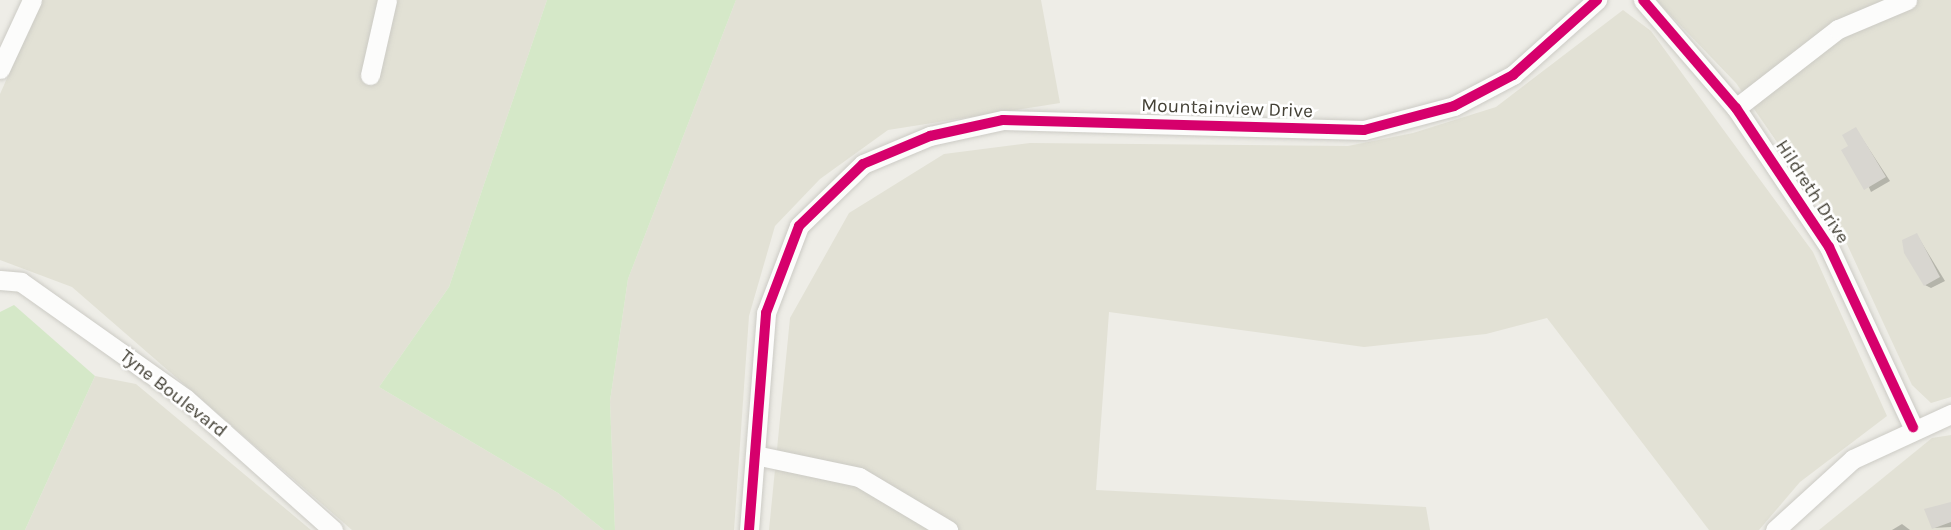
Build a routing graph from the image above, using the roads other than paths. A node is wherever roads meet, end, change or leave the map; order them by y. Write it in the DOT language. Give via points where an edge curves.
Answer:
graph roads {
  1 [pos="32,0"];
  2 [pos="387,0"];
  3 [pos="1597,0"];
  4 [pos="1643,0"];
  5 [pos="1907,0"];
  6 [pos="0,69"];
  7 [pos="370,75"];
  8 [pos="1737,107"];
  9 [pos="0,280"];
  10 [pos="1951,414"];
  11 [pos="1913,426"];
  12 [pos="755,455"];
  13 [pos="332,530"];
  14 [pos="749,530"];
  15 [pos="948,530"];
  16 [pos="1775,530"];
  1 -- 6 [label="street"];
  2 -- 7 [label="street"];
  3 -- 12 [label="street, Mountainview Drive" via="1513,75 1454,106 1364,130 1003,120 930,136 863,164 832,189 799,226 766,313"];
  4 -- 8 [label="street, Hildreth Drive"];
  5 -- 8 [label="street" via="1838,29"];
  8 -- 11 [label="street, Hildreth Drive" via="1829,247"];
  9 -- 13 [label="street, Tyne Boulevard" via="21,282 186,399"];
  10 -- 11 [label="street"];
  11 -- 16 [label="street" via="1837,471"];
  12 -- 14 [label="street"];
  12 -- 15 [label="street" via="859,477"];
}
